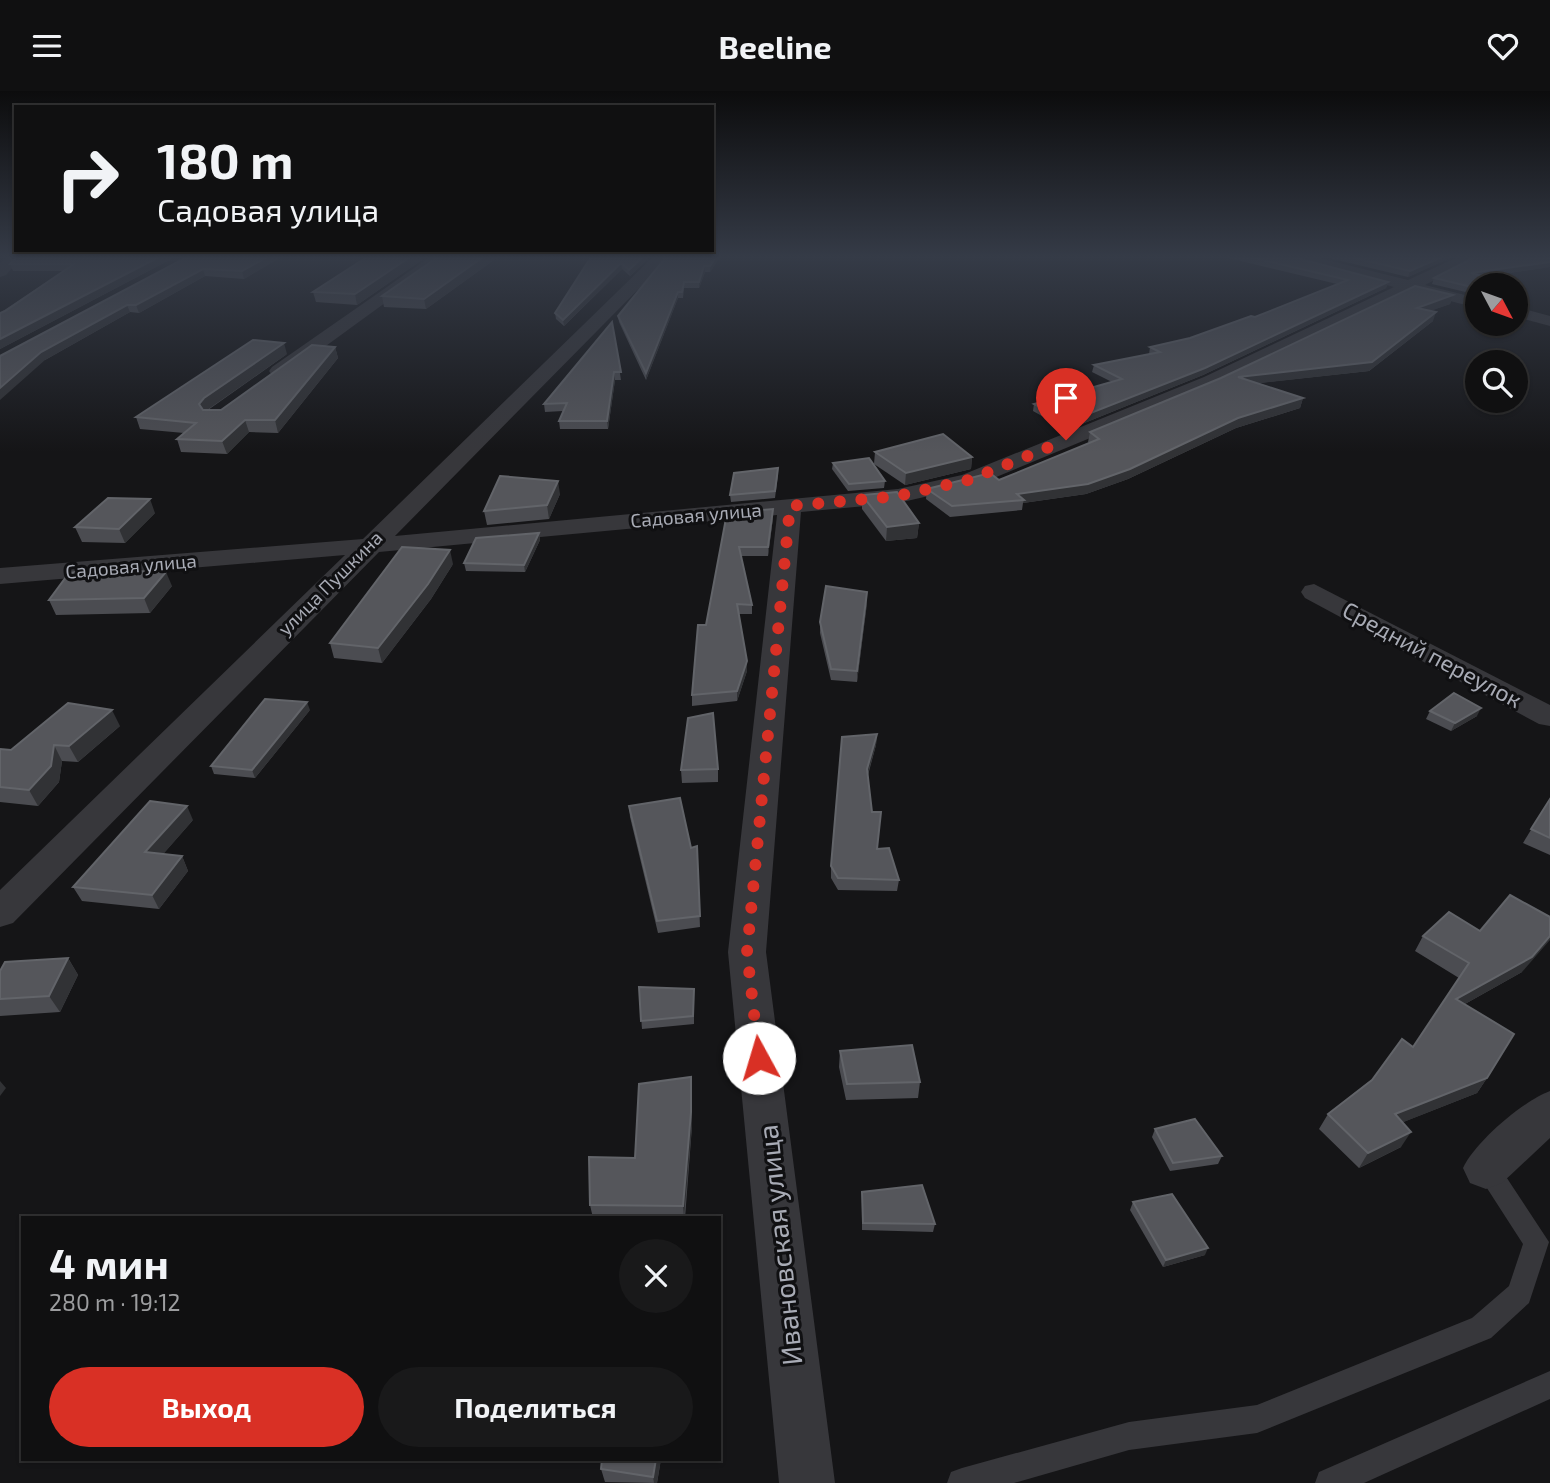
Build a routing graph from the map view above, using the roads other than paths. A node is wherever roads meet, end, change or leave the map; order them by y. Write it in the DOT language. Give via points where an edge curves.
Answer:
graph roads {
  1 [pos="348,322"];
  2 [pos="596,322"];
  3 [pos="1332,322"];
  4 [pos="260,384"];
  5 [pos="790,506"];
  6 [pos="367,546"];
  7 [pos="0,576"];
  8 [pos="1314,592"];
  9 [pos="1550,717"];
  10 [pos="0,913"];
  11 [pos="1550,1110"];
  12 [pos="1486,1168"];
  13 [pos="1550,1385"];
  14 [pos="807,1483"];
  15 [pos="962,1483"];
  16 [pos="1330,1483"];
  1 -- 4 [label="street"];
  2 -- 6 [label="street, улица Пушкина"];
  3 -- 5 [label="street, Садовая улица" via="1211,381 969,480 898,496"];
  5 -- 6 [label="street, Садовая улица"];
  5 -- 14 [label="street, Ивановская улица" via="747,952"];
  6 -- 7 [label="street, Садовая улица"];
  6 -- 10 [label="street, улица Пушкина"];
  8 -- 9 [label="street, Средний переулок"];
  11 -- 12 [label="street"];
  12 -- 15 [label="lane" via="1536,1242 1520,1294 1481,1328 1257,1419 1129,1436"];
  13 -- 16 [label="lane"];
}
